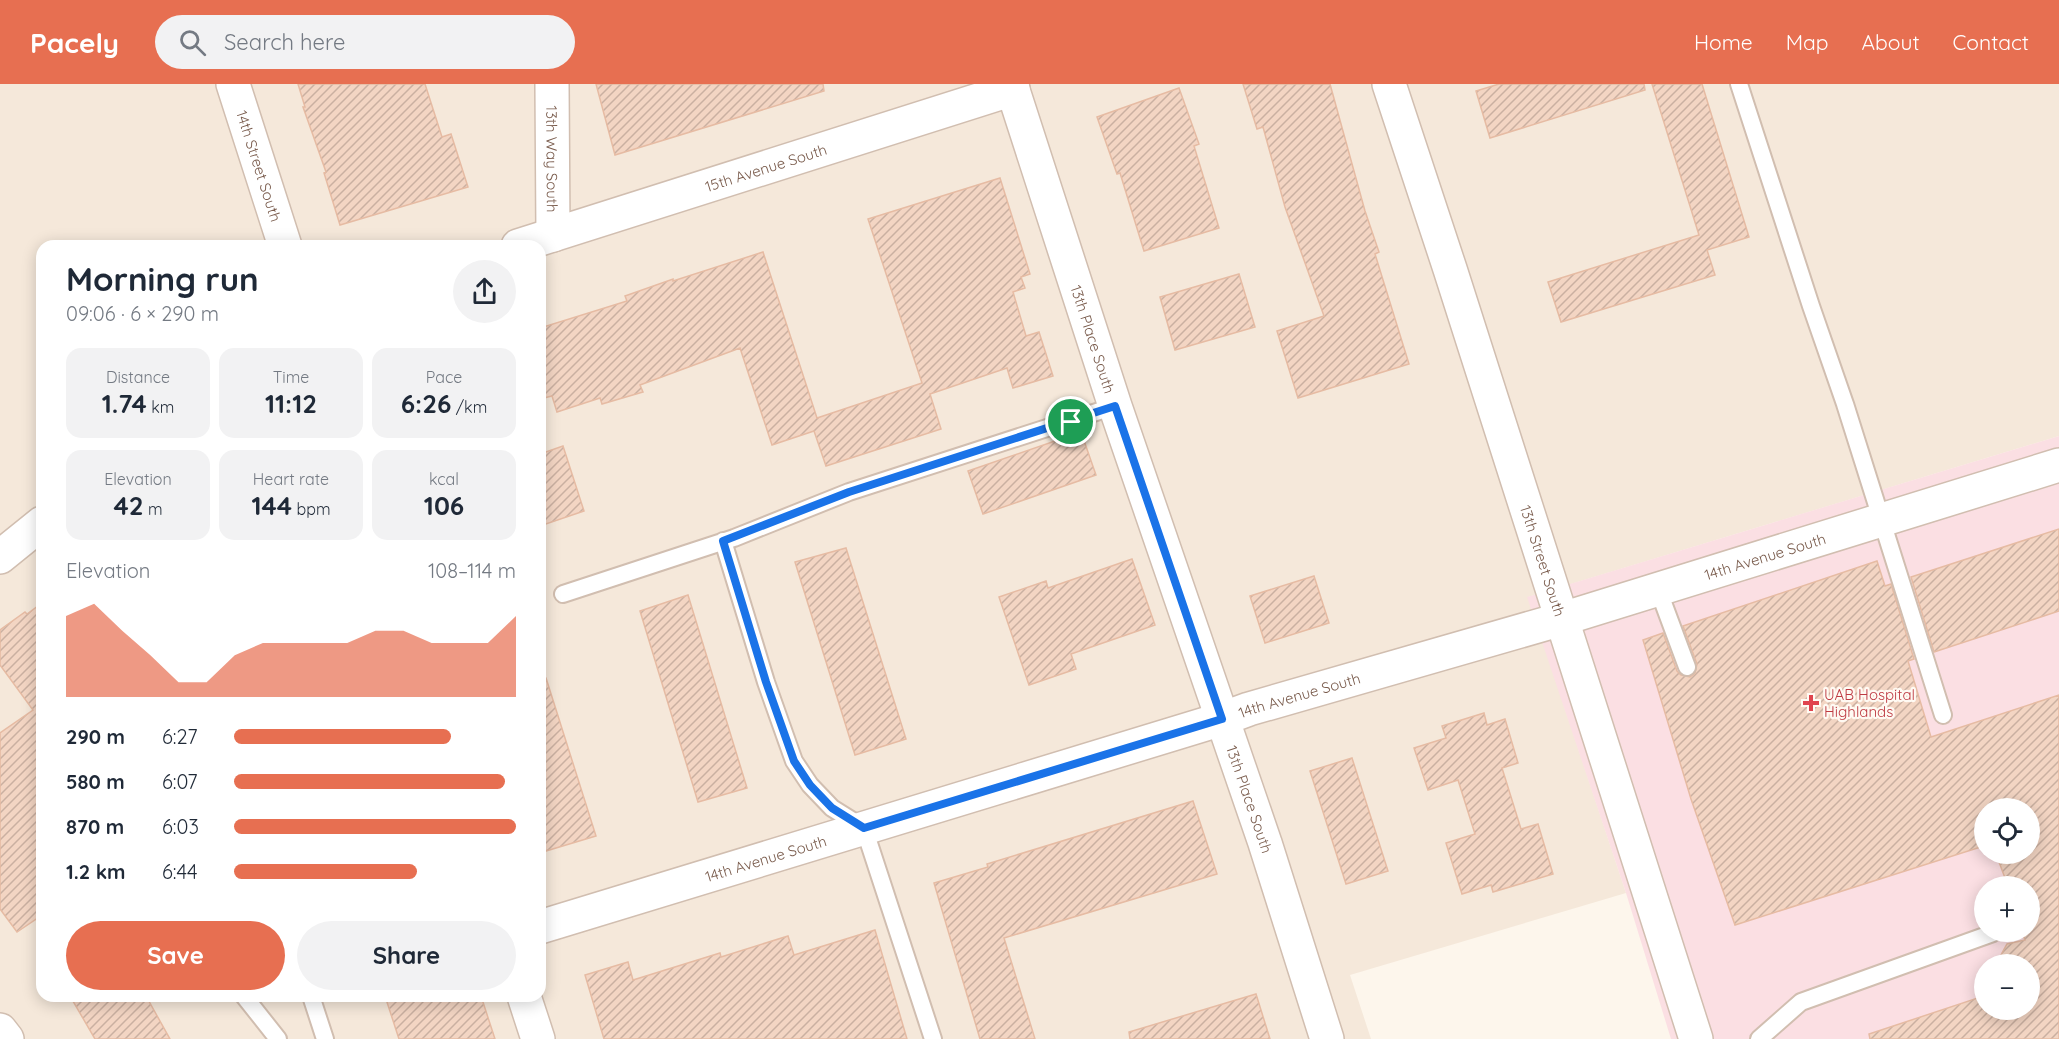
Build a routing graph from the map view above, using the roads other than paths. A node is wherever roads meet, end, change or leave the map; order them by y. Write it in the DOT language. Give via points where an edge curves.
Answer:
graph roads {
  1 [pos="233,84"];
  2 [pos="552,84"];
  3 [pos="1389,84"];
  4 [pos="1739,84"];
  5 [pos="1012,86"];
  6 [pos="553,235"];
  7 [pos="283,240"];
  8 [pos="537,240"];
  9 [pos="1115,406"];
  10 [pos="2059,465"];
  11 [pos="1882,520"];
  12 [pos="36,528"];
  13 [pos="723,541"];
  14 [pos="0,557"];
  15 [pos="1658,589"];
  16 [pos="563,594"];
  17 [pos="1562,618"];
  18 [pos="1687,667"];
  19 [pos="1943,715"];
  20 [pos="1222,719"];
  21 [pos="864,828"];
  22 [pos="546,925"];
  23 [pos="1974,940"];
  24 [pos="249,1002"];
  25 [pos="313,1002"];
  26 [pos="526,1002"];
  27 [pos="0,1030"];
  28 [pos="6,1039"];
  29 [pos="278,1039"];
  30 [pos="325,1039"];
  31 [pos="538,1039"];
  32 [pos="933,1039"];
  33 [pos="1327,1039"];
  34 [pos="1696,1039"];
  35 [pos="1759,1039"];
  1 -- 7 [label="street, 14th Street South"];
  2 -- 6 [label="street, 13th Way South"];
  3 -- 17 [label="street, 13th Street South"];
  4 -- 11 [label="lane"];
  5 -- 6 [label="street, 15th Avenue South"];
  5 -- 9 [label="street, 13th Place South"];
  6 -- 8 [label="street, 15th Avenue South"];
  9 -- 13 [label="lane" via="849,492"];
  9 -- 20 [label="street, 13th Place South"];
  10 -- 11 [label="street, 14th Avenue South"];
  11 -- 15 [label="street, 14th Avenue South"];
  11 -- 19 [label="lane"];
  12 -- 14 [label="street"];
  13 -- 16 [label="lane"];
  13 -- 21 [label="lane" via="794,761 832,808"];
  15 -- 17 [label="street, 14th Avenue South"];
  15 -- 18 [label="lane"];
  17 -- 20 [label="street, 14th Avenue South"];
  17 -- 34 [label="street, 13th Street South"];
  20 -- 21 [label="street, 14th Avenue South"];
  20 -- 33 [label="street, 13th Place South"];
  21 -- 22 [label="street, 14th Avenue South"];
  21 -- 32 [label="lane"];
  23 -- 35 [label="lane" via="1801,1002"];
  24 -- 29 [label="lane"];
  25 -- 30 [label="lane"];
  26 -- 31 [label="street"];
  27 -- 28 [label="street"];
}
